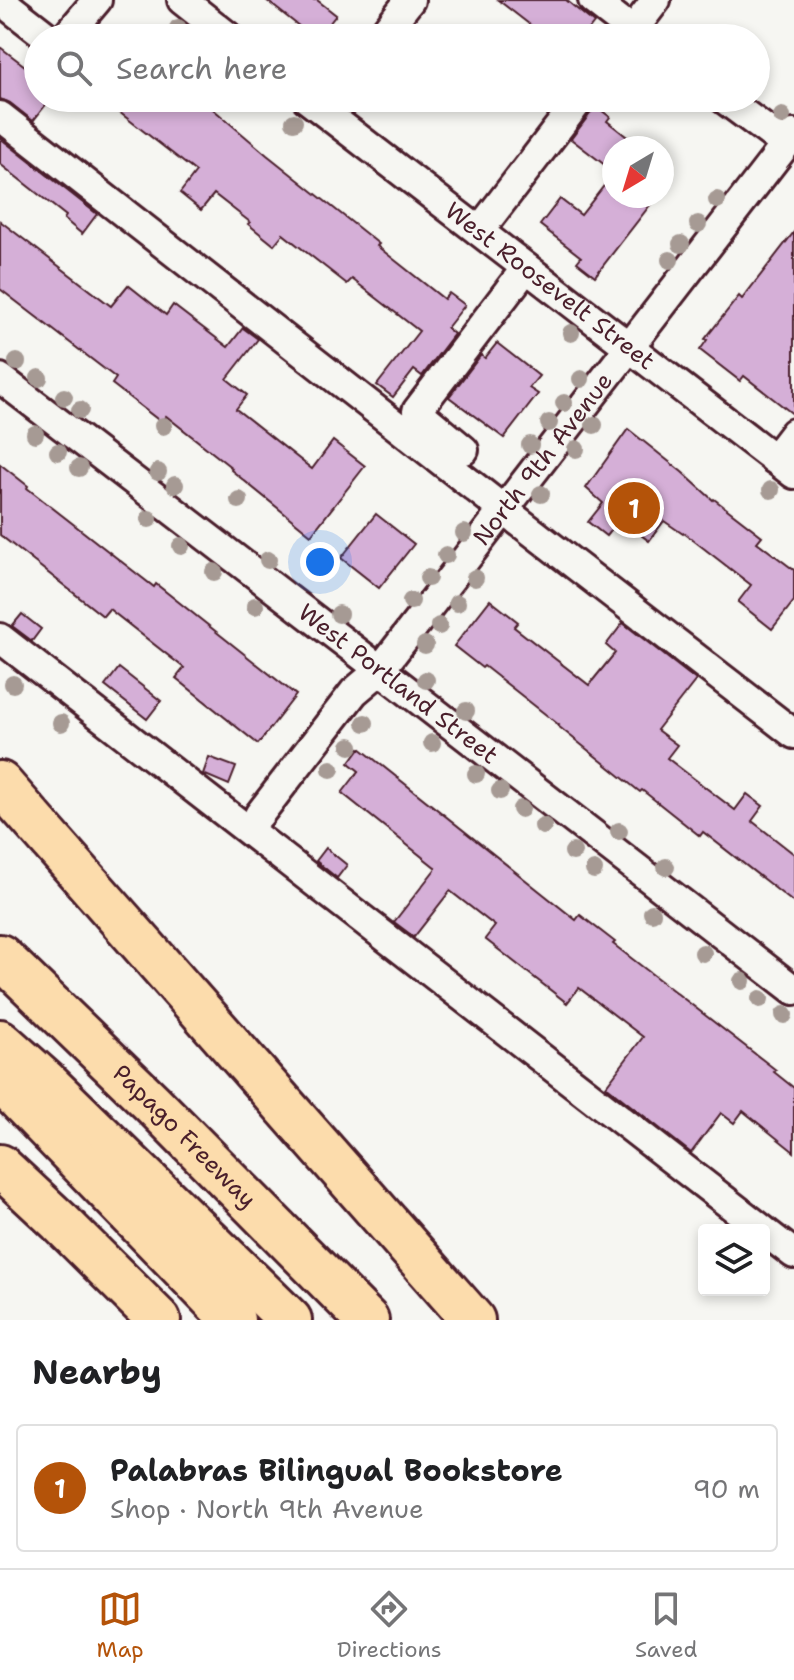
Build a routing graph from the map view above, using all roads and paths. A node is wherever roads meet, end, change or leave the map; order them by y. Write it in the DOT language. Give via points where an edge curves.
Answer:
graph roads {
  1 [pos="0,0"];
  2 [pos="97,0"];
  3 [pos="182,0"];
  4 [pos="410,0"];
  5 [pos="593,0"];
  6 [pos="656,0"];
  7 [pos="31,24"];
  8 [pos="77,24"];
  9 [pos="212,24"];
  10 [pos="391,24"];
  11 [pos="620,24"];
  12 [pos="641,24"];
  13 [pos="333,112"];
  14 [pos="570,112"];
  15 [pos="746,112"];
  16 [pos="0,116"];
  17 [pos="790,139"];
  18 [pos="479,231"];
  19 [pos="526,268"];
  20 [pos="629,348"];
  21 [pos="0,378"];
  22 [pos="794,433"];
  23 [pos="464,450"];
  24 [pos="784,467"];
  25 [pos="504,510"];
  26 [pos="0,638"];
  27 [pos="380,670"];
  28 [pos="794,734"];
  29 [pos="3,787"];
  30 [pos="266,820"];
  31 [pos="0,956"];
  32 [pos="794,990"];
  33 [pos="0,1041"];
  34 [pos="0,1080"];
  35 [pos="0,1166"];
  36 [pos="756,1224"];
  37 [pos="770,1235"];
  38 [pos="794,1254"];
  39 [pos="159,1320"];
  40 [pos="233,1320"];
  41 [pos="290,1320"];
  42 [pos="367,1320"];
  43 [pos="473,1320"];
  1 -- 7 [label="street"];
  2 -- 8 [label="street"];
  3 -- 9 [label="street"];
  4 -- 10 [label="street"];
  5 -- 11 [label="street"];
  6 -- 12 [label="street"];
  13 -- 18 [label="street, West Roosevelt Street"];
  14 -- 18 [label="street"];
  15 -- 17 [label="street"];
  16 -- 25 [label="street"];
  17 -- 20 [label="street, North 9th Avenue"];
  18 -- 19 [label="street, West Roosevelt Street"];
  19 -- 20 [label="street, West Roosevelt Street"];
  19 -- 23 [label="street" via="417,411"];
  20 -- 24 [label="street, West Roosevelt Street"];
  20 -- 25 [label="street, North 9th Avenue"];
  21 -- 27 [label="street, West Portland Street"];
  22 -- 24 [label="street"];
  25 -- 27 [label="street, North 9th Avenue"];
  25 -- 28 [label="street"];
  26 -- 36 [label="street"];
  27 -- 30 [label="street, North 9th Avenue" via="364,706"];
  27 -- 32 [label="street, West Portland Street"];
  29 -- 43 [label="highway"];
  31 -- 42 [label="highway, Papago Freeway"];
  33 -- 41 [label="highway"];
  34 -- 40 [label="highway"];
  35 -- 39 [label="highway"];
  37 -- 38 [label="street"];
}
